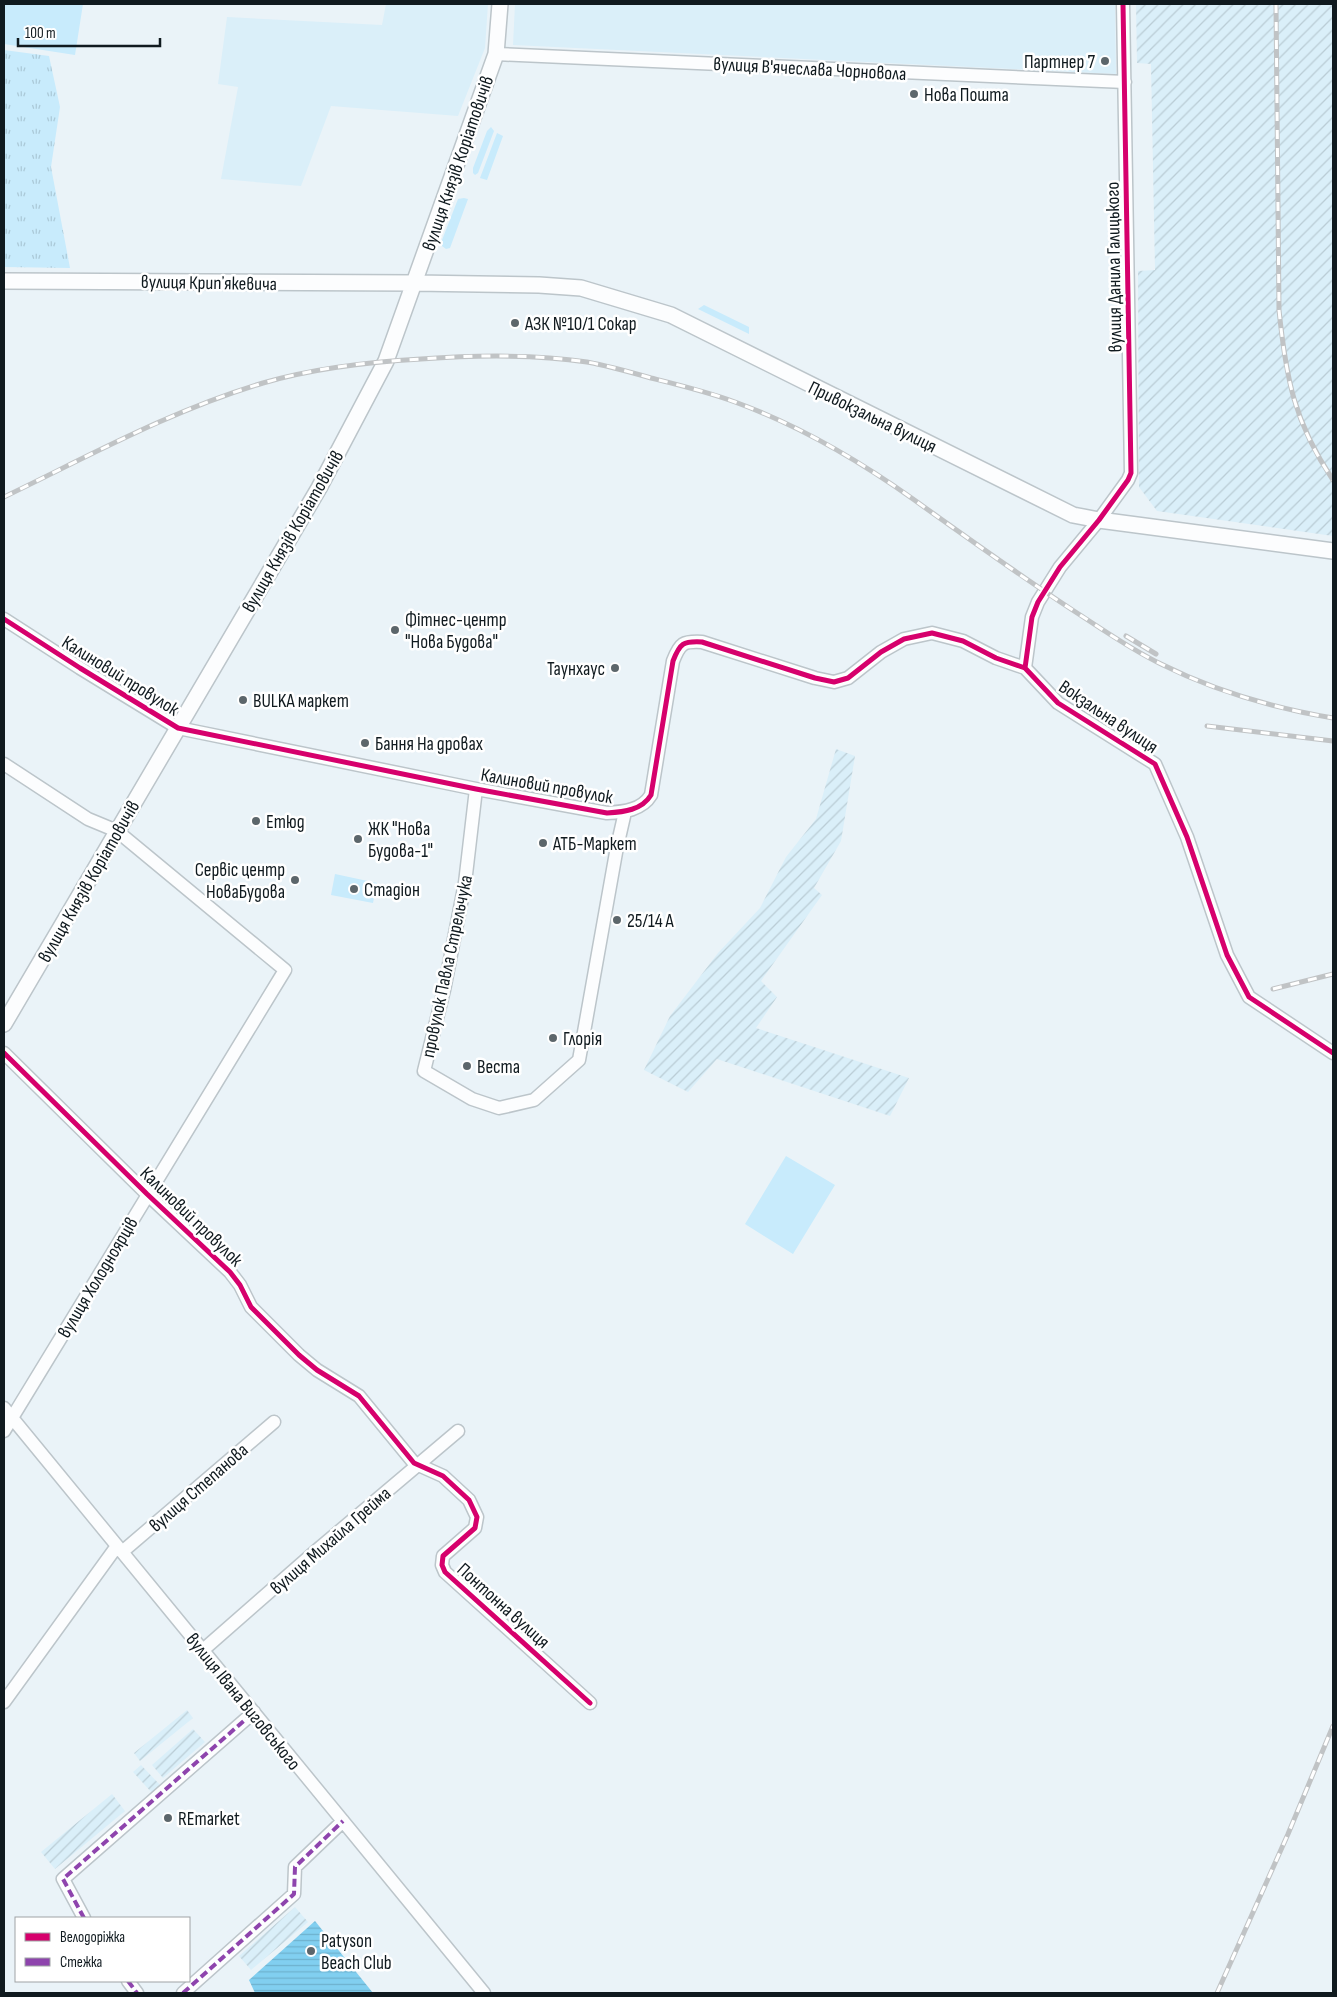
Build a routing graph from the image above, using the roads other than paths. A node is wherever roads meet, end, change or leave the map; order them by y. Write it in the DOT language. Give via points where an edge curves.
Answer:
graph roads {
  1 [pos="500,4"];
  2 [pos="1123,4"];
  3 [pos="496,54"];
  4 [pos="1125,82"];
  5 [pos="4,282"];
  6 [pos="415,283"];
  7 [pos="1099,520"];
  8 [pos="1333,551"];
  9 [pos="4,618"];
  10 [pos="1025,668"];
  11 [pos="178,728"];
  12 [pos="4,764"];
  13 [pos="476,788"];
  14 [pos="625,812"];
  15 [pos="117,831"];
  16 [pos="4,1024"];
  17 [pos="4,1053"];
  18 [pos="1333,1053"];
  19 [pos="147,1194"];
  20 [pos="8,1413"];
  21 [pos="274,1422"];
  22 [pos="4,1431"];
  23 [pos="458,1431"];
  24 [pos="418,1465"];
  25 [pos="119,1549"];
  26 [pos="203,1650"];
  27 [pos="4,1702"];
  28 [pos="590,1703"];
  29 [pos="254,1712"];
  30 [pos="343,1821"];
  31 [pos="83,1917"];
  32 [pos="129,1982"];
  33 [pos="138,1993"];
  34 [pos="183,1993"];
  35 [pos="484,1993"];
  1 -- 3 [label="main road, вулиця Князів Коріатовичів"];
  2 -- 4 [label="street, вулиця Данила Галицького"];
  3 -- 4 [label="street, вулиця В'ячеслава Чорновола"];
  3 -- 6 [label="main road, вулиця Князів Коріатовичів"];
  4 -- 7 [label="street, вулиця Данила Галицького" via="1131,473"];
  5 -- 6 [label="main road, вулиця Крипʼякевича"];
  6 -- 7 [label="main road, Привокзальна вулиця" via="580,288 671,315 1073,515"];
  6 -- 11 [label="main road, вулиця Князів Коріатовичів" via="386,361 320,488"];
  7 -- 8 [label="main road, Привокзальна вулиця"];
  7 -- 10 [label="street" via="1060,567 1038,602 1032,618"];
  9 -- 11 [label="street, Калиновий провулок"];
  10 -- 14 [label="street, Калиновий провулок" via="963,641 932,633 904,639 848,678 834,682 702,642 688,642 678,648 673,661 651,795 647,802"];
  10 -- 18 [label="street, Вокзальна вулиця" via="1058,703 1155,764 1187,837 1227,955 1249,997"];
  11 -- 13 [label="street, Калиновий провулок"];
  11 -- 15 [label="main road, вулиця Князів Коріатовичів"];
  12 -- 15 [label="street" via="88,819"];
  13 -- 14 [label="street, Калиновий провулок" via="607,813"];
  13 -- 14 [label="street, провулок Павла Стрельчука" via="465,883 424,1071 472,1100 498,1108 534,1100 579,1060"];
  15 -- 16 [label="main road, вулиця Князів Коріатовичів"];
  15 -- 19 [label="street, вулиця Холодноярців" via="285,970"];
  17 -- 19 [label="street, Калиновий провулок"];
  19 -- 20 [label="street, вулиця Холодноярців"];
  19 -- 24 [label="street, Калиновий провулок" via="230,1272 251,1307 293,1350 317,1370 359,1396"];
  20 -- 22 [label="street, вулиця Холодноярців"];
  20 -- 25 [label="street, вулиця Івана Виговського"];
  21 -- 25 [label="street, вулиця Степанова"];
  23 -- 24 [label="street, вулиця Михайла Грейма"];
  24 -- 26 [label="street, вулиця Михайла Грейма"];
  24 -- 28 [label="street, Понтонна вулиця" via="451,1482 469,1500 478,1517 471,1533 443,1556 446,1574"];
  25 -- 26 [label="street, вулиця Івана Виговського"];
  25 -- 27 [label="street, вулиця Степанова"];
  26 -- 29 [label="street, вулиця Івана Виговського"];
  29 -- 30 [label="street, вулиця Івана Виговського"];
  29 -- 31 [label="street" via="63,1879"];
  30 -- 34 [label="street" via="295,1867 294,1894"];
  30 -- 35 [label="street, вулиця Івана Виговського"];
  32 -- 33 [label="street"];
}
